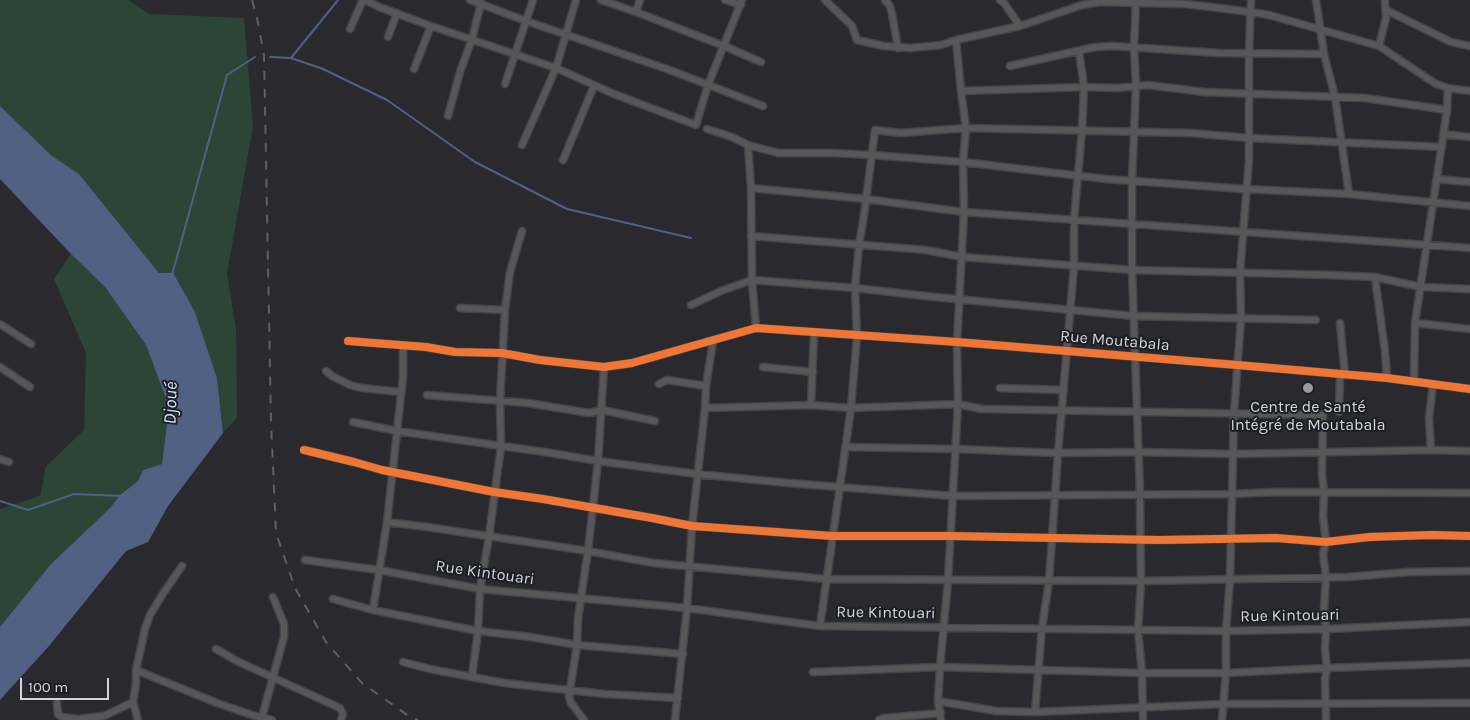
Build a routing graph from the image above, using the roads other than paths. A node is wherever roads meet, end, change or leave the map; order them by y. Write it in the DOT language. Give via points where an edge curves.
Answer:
graph roads {
  1 [pos="364,0"];
  2 [pos="470,0"];
  3 [pos="533,0"];
  4 [pos="576,0"];
  5 [pos="601,0"];
  6 [pos="640,0"];
  7 [pos="725,0"];
  8 [pos="825,0"];
  9 [pos="885,0"];
  10 [pos="1000,0"];
  11 [pos="1251,0"];
  12 [pos="1316,0"];
  13 [pos="1385,0"];
  14 [pos="742,2"];
  15 [pos="1136,2"];
  16 [pos="481,3"];
  17 [pos="1386,10"];
  18 [pos="636,12"];
  19 [pos="1251,12"];
  20 [pos="397,13"];
  21 [pos="526,21"];
  22 [pos="431,26"];
  23 [pos="1020,26"];
  24 [pos="350,29"];
  25 [pos="1321,29"];
  26 [pos="566,34"];
  27 [pos="388,37"];
  28 [pos="472,39"];
  29 [pos="956,40"];
  30 [pos="724,46"];
  31 [pos="1379,46"];
  32 [pos="1470,46"];
  33 [pos="1134,47"];
  34 [pos="898,48"];
  35 [pos="1079,51"];
  36 [pos="1249,52"];
  37 [pos="515,54"];
  38 [pos="1324,54"];
  39 [pos="761,62"];
  40 [pos="1010,66"];
  41 [pos="414,68"];
  42 [pos="556,68"];
  43 [pos="506,84"];
  44 [pos="594,86"];
  45 [pos="708,86"];
  46 [pos="1136,86"];
  47 [pos="1084,87"];
  48 [pos="1448,88"];
  49 [pos="961,91"];
  50 [pos="1470,91"];
  51 [pos="1248,93"];
  52 [pos="1335,97"];
  53 [pos="763,106"];
  54 [pos="1447,110"];
  55 [pos="448,116"];
  56 [pos="966,128"];
  57 [pos="707,130"];
  58 [pos="1082,130"];
  59 [pos="1135,132"];
  60 [pos="1443,134"];
  61 [pos="1470,137"];
  62 [pos="1249,138"];
  63 [pos="1342,143"];
  64 [pos="522,145"];
  65 [pos="748,145"];
  66 [pos="1442,147"];
  67 [pos="872,155"];
  68 [pos="563,160"];
  69 [pos="963,162"];
  70 [pos="1078,176"];
  71 [pos="1437,179"];
  72 [pos="1132,181"];
  73 [pos="1470,182"];
  74 [pos="751,188"];
  75 [pos="1245,189"];
  76 [pos="1349,194"];
  77 [pos="866,200"];
  78 [pos="1433,202"];
  79 [pos="1470,206"];
  80 [pos="964,212"];
  81 [pos="1074,220"];
  82 [pos="1132,224"];
  83 [pos="522,231"];
  84 [pos="1242,232"];
  85 [pos="751,236"];
  86 [pos="859,245"];
  87 [pos="1426,245"];
  88 [pos="1470,248"];
  89 [pos="962,257"];
  90 [pos="1074,266"];
  91 [pos="1132,270"];
  92 [pos="1240,272"];
  93 [pos="1375,278"];
  94 [pos="752,280"];
  95 [pos="856,288"];
  96 [pos="1421,288"];
  97 [pos="1470,289"];
  98 [pos="960,299"];
  99 [pos="692,305"];
  100 [pos="460,308"];
  101 [pos="505,310"];
  102 [pos="1070,311"];
  103 [pos="1134,316"];
  104 [pos="1241,318"];
  105 [pos="1316,320"];
  106 [pos="1340,323"];
  107 [pos="1415,323"];
  108 [pos="0,324"];
  109 [pos="756,328"];
  110 [pos="1470,329"];
  111 [pos="814,332"];
  112 [pos="857,336"];
  113 [pos="348,341"];
  114 [pos="712,341"];
  115 [pos="957,342"];
  116 [pos="31,344"];
  117 [pos="403,346"];
  118 [pos="1067,351"];
  119 [pos="502,353"];
  120 [pos="1135,357"];
  121 [pos="1237,365"];
  122 [pos="763,366"];
  123 [pos="0,367"];
  124 [pos="604,367"];
  125 [pos="326,371"];
  126 [pos="813,372"];
  127 [pos="1342,375"];
  128 [pos="1387,378"];
  129 [pos="1414,381"];
  130 [pos="660,384"];
  131 [pos="1432,384"];
  132 [pos="706,386"];
  133 [pos="30,387"];
  134 [pos="1000,388"];
  135 [pos="1470,389"];
  136 [pos="1064,390"];
  137 [pos="401,392"];
  138 [pos="427,395"];
  139 [pos="500,401"];
  140 [pos="958,404"];
  141 [pos="811,406"];
  142 [pos="706,408"];
  143 [pos="851,408"];
  144 [pos="602,410"];
  145 [pos="1062,410"];
  146 [pos="1136,411"];
  147 [pos="1340,412"];
  148 [pos="1234,413"];
  149 [pos="655,421"];
  150 [pos="353,422"];
  151 [pos="397,431"];
  152 [pos="501,447"];
  153 [pos="846,447"];
  154 [pos="955,449"];
  155 [pos="304,450"];
  156 [pos="1431,450"];
  157 [pos="1470,451"];
  158 [pos="1137,452"];
  159 [pos="1322,452"];
  160 [pos="1058,453"];
  161 [pos="1234,454"];
  162 [pos="0,459"];
  163 [pos="9,462"];
  164 [pos="598,462"];
  165 [pos="392,472"];
  166 [pos="697,474"];
  167 [pos="839,487"];
  168 [pos="494,492"];
  169 [pos="1324,492"];
  170 [pos="1470,492"];
  171 [pos="1140,494"];
  172 [pos="1233,494"];
  173 [pos="952,496"];
  174 [pos="1054,496"];
  175 [pos="593,508"];
  176 [pos="387,522"];
  177 [pos="692,526"];
  178 [pos="489,536"];
  179 [pos="832,536"];
  180 [pos="950,536"];
  181 [pos="1470,536"];
  182 [pos="1051,538"];
  183 [pos="1232,538"];
  184 [pos="1141,539"];
  185 [pos="1326,542"];
  186 [pos="588,551"];
  187 [pos="306,560"];
  188 [pos="182,566"];
  189 [pos="690,566"];
  190 [pos="379,570"];
  191 [pos="1470,571"];
  192 [pos="1326,576"];
  193 [pos="826,579"];
  194 [pos="1230,579"];
  195 [pos="948,580"];
  196 [pos="1049,580"];
  197 [pos="1142,581"];
  198 [pos="480,589"];
  199 [pos="273,596"];
  200 [pos="580,598"];
  201 [pos="334,599"];
  202 [pos="687,608"];
  203 [pos="373,610"];
  204 [pos="1470,622"];
  205 [pos="820,626"];
  206 [pos="943,627"];
  207 [pos="1042,628"];
  208 [pos="1326,629"];
  209 [pos="1138,630"];
  210 [pos="478,631"];
  211 [pos="1226,631"];
  212 [pos="577,645"];
  213 [pos="216,649"];
  214 [pos="682,654"];
  215 [pos="403,662"];
  216 [pos="1470,663"];
  217 [pos="940,667"];
  218 [pos="1327,668"];
  219 [pos="136,670"];
  220 [pos="1039,670"];
  221 [pos="813,672"];
  222 [pos="1142,673"];
  223 [pos="1226,673"];
  224 [pos="273,677"];
  225 [pos="472,677"];
  226 [pos="570,690"];
  227 [pos="678,698"];
  228 [pos="134,702"];
  229 [pos="938,702"];
  230 [pos="57,703"];
  231 [pos="1326,703"];
  232 [pos="1470,703"];
  233 [pos="1223,704"];
  234 [pos="1142,708"];
  235 [pos="1035,712"];
  236 [pos="941,716"];
  237 [pos="262,717"];
  238 [pos="252,718"];
  239 [pos="139,719"];
  240 [pos="272,720"];
  241 [pos="341,720"];
  242 [pos="584,720"];
  243 [pos="675,720"];
  244 [pos="879,720"];
  245 [pos="1143,720"];
  246 [pos="1222,720"];
  247 [pos="1326,720"];
  1 -- 20 [label="street"];
  1 -- 24 [label="street"];
  2 -- 16 [label="street"];
  3 -- 21 [label="street"];
  4 -- 26 [label="street"];
  5 -- 18 [label="street"];
  6 -- 18 [label="street"];
  7 -- 14 [label="street"];
  8 -- 34 [label="street" via="852,26 857,40"];
  9 -- 34 [label="street" via="890,6"];
  10 -- 23 [label="street"];
  11 -- 19 [label="street"];
  12 -- 25 [label="street"];
  13 -- 17 [label="street"];
  14 -- 30 [label="street"];
  15 -- 19 [label="street"];
  15 -- 23 [label="street" via="1082,5"];
  15 -- 33 [label="street"];
  16 -- 21 [label="street"];
  16 -- 28 [label="street"];
  17 -- 31 [label="street"];
  17 -- 32 [label="street" via="1443,38"];
  18 -- 30 [label="street"];
  19 -- 25 [label="street"];
  19 -- 36 [label="street"];
  20 -- 22 [label="street"];
  20 -- 27 [label="street"];
  21 -- 26 [label="street"];
  21 -- 37 [label="street"];
  22 -- 28 [label="street"];
  22 -- 41 [label="street"];
  23 -- 29 [label="street"];
  25 -- 31 [label="street"];
  25 -- 38 [label="street"];
  26 -- 42 [label="street"];
  26 -- 45 [label="street"];
  28 -- 37 [label="street"];
  28 -- 55 [label="street"];
  29 -- 34 [label="street" via="941,45"];
  29 -- 49 [label="street"];
  30 -- 39 [label="street"];
  30 -- 45 [label="street"];
  31 -- 48 [label="street"];
  33 -- 35 [label="street" via="1095,47"];
  33 -- 36 [label="street"];
  33 -- 46 [label="street"];
  35 -- 40 [label="street"];
  35 -- 47 [label="street"];
  36 -- 38 [label="street"];
  36 -- 51 [label="street"];
  37 -- 42 [label="street"];
  37 -- 43 [label="street"];
  38 -- 52 [label="street"];
  42 -- 44 [label="street"];
  42 -- 64 [label="street"];
  44 -- 45 [label="street" via="696,125"];
  44 -- 68 [label="street"];
  45 -- 53 [label="street"];
  46 -- 47 [label="street"];
  46 -- 51 [label="street"];
  46 -- 59 [label="street"];
  47 -- 49 [label="street"];
  47 -- 58 [label="street"];
  48 -- 50 [label="street"];
  48 -- 54 [label="street"];
  49 -- 56 [label="street"];
  51 -- 52 [label="street"];
  51 -- 62 [label="street"];
  52 -- 54 [label="street" via="1366,98"];
  52 -- 63 [label="street"];
  54 -- 60 [label="street"];
  56 -- 58 [label="street"];
  56 -- 67 [label="street" via="900,133 875,130"];
  56 -- 69 [label="street"];
  57 -- 65 [label="street"];
  58 -- 59 [label="street"];
  58 -- 70 [label="street"];
  59 -- 62 [label="street"];
  59 -- 72 [label="street"];
  60 -- 61 [label="street"];
  60 -- 66 [label="street"];
  62 -- 63 [label="street"];
  62 -- 75 [label="street"];
  63 -- 66 [label="street"];
  63 -- 76 [label="street"];
  65 -- 67 [label="street" via="778,153"];
  65 -- 74 [label="street"];
  66 -- 71 [label="street"];
  67 -- 69 [label="street"];
  67 -- 77 [label="street"];
  69 -- 70 [label="street"];
  69 -- 80 [label="street"];
  70 -- 72 [label="street"];
  70 -- 81 [label="street"];
  71 -- 73 [label="street"];
  71 -- 78 [label="street"];
  72 -- 75 [label="street"];
  72 -- 82 [label="street"];
  74 -- 77 [label="street"];
  74 -- 85 [label="street"];
  75 -- 76 [label="street"];
  75 -- 84 [label="street"];
  76 -- 78 [label="street"];
  77 -- 80 [label="street"];
  77 -- 86 [label="street"];
  78 -- 79 [label="street"];
  78 -- 87 [label="street"];
  80 -- 81 [label="street"];
  80 -- 89 [label="street"];
  81 -- 82 [label="street"];
  81 -- 90 [label="street"];
  82 -- 84 [label="street"];
  82 -- 91 [label="street"];
  83 -- 101 [label="street" via="510,272"];
  84 -- 87 [label="street"];
  84 -- 92 [label="street"];
  85 -- 86 [label="street"];
  85 -- 94 [label="street"];
  86 -- 89 [label="street" via="926,250"];
  86 -- 95 [label="street"];
  87 -- 88 [label="street"];
  87 -- 96 [label="street"];
  89 -- 90 [label="street"];
  89 -- 98 [label="street"];
  90 -- 91 [label="street"];
  90 -- 102 [label="street"];
  91 -- 92 [label="street"];
  91 -- 103 [label="street"];
  92 -- 93 [label="street"];
  92 -- 104 [label="street"];
  93 -- 96 [label="street"];
  93 -- 128 [label="street"];
  94 -- 95 [label="street"];
  94 -- 99 [label="street"];
  94 -- 109 [label="street"];
  95 -- 98 [label="street"];
  95 -- 112 [label="street"];
  96 -- 97 [label="street"];
  96 -- 107 [label="street"];
  98 -- 102 [label="street"];
  98 -- 115 [label="street"];
  100 -- 101 [label="street"];
  101 -- 119 [label="street"];
  102 -- 103 [label="street"];
  102 -- 118 [label="street"];
  103 -- 104 [label="street"];
  103 -- 120 [label="street"];
  104 -- 105 [label="street"];
  104 -- 121 [label="street"];
  106 -- 127 [label="street"];
  107 -- 110 [label="street"];
  107 -- 129 [label="street"];
  108 -- 116 [label="street"];
  109 -- 111 [label="street, Rue Moutabala"];
  109 -- 114 [label="street"];
  111 -- 112 [label="street, Rue Moutabala"];
  111 -- 126 [label="street"];
  112 -- 115 [label="street, Rue Moutabala"];
  112 -- 143 [label="street"];
  113 -- 117 [label="street"];
  114 -- 124 [label="street" via="632,363"];
  114 -- 132 [label="street"];
  115 -- 118 [label="street, Rue Moutabala"];
  115 -- 140 [label="street"];
  117 -- 119 [label="street"];
  117 -- 137 [label="street"];
  118 -- 120 [label="street, Rue Moutabala"];
  118 -- 136 [label="street"];
  119 -- 124 [label="street"];
  119 -- 139 [label="street"];
  120 -- 121 [label="street, Rue Moutabala"];
  120 -- 146 [label="street"];
  121 -- 127 [label="street, Rue Moutabala"];
  121 -- 148 [label="street"];
  122 -- 126 [label="street"];
  123 -- 133 [label="street"];
  124 -- 144 [label="street"];
  125 -- 137 [label="street" via="350,385"];
  126 -- 141 [label="street"];
  127 -- 128 [label="street, Rue Moutabala"];
  127 -- 147 [label="street"];
  128 -- 129 [label="street, Rue Moutabala"];
  129 -- 131 [label="street, Rue Moutabala"];
  130 -- 132 [label="street" via="667,380"];
  131 -- 135 [label="street, Rue Moutabala"];
  131 -- 156 [label="street"];
  132 -- 142 [label="street"];
  134 -- 136 [label="street"];
  136 -- 145 [label="street"];
  137 -- 151 [label="street"];
  138 -- 139 [label="street"];
  139 -- 144 [label="street" via="589,413"];
  139 -- 152 [label="street"];
  140 -- 143 [label="street"];
  140 -- 145 [label="street" via="982,409"];
  140 -- 154 [label="street"];
  141 -- 142 [label="street"];
  141 -- 143 [label="street"];
  142 -- 166 [label="street"];
  143 -- 153 [label="street"];
  144 -- 149 [label="street"];
  144 -- 164 [label="street"];
  145 -- 146 [label="street"];
  145 -- 160 [label="street"];
  146 -- 148 [label="street"];
  146 -- 158 [label="street"];
  148 -- 159 [label="street" via="1323,415"];
  148 -- 161 [label="street"];
  150 -- 151 [label="street"];
  151 -- 152 [label="street"];
  151 -- 165 [label="street"];
  152 -- 164 [label="street"];
  152 -- 168 [label="street"];
  153 -- 154 [label="street"];
  153 -- 167 [label="street"];
  154 -- 160 [label="street"];
  154 -- 173 [label="street"];
  155 -- 165 [label="street"];
  156 -- 157 [label="street"];
  156 -- 159 [label="street"];
  158 -- 160 [label="street"];
  158 -- 161 [label="street"];
  158 -- 171 [label="street"];
  159 -- 161 [label="street"];
  159 -- 169 [label="street"];
  160 -- 174 [label="street"];
  161 -- 172 [label="street"];
  162 -- 163 [label="street"];
  164 -- 166 [label="street"];
  164 -- 175 [label="street"];
  165 -- 168 [label="street"];
  165 -- 176 [label="street"];
  166 -- 167 [label="street"];
  166 -- 177 [label="street"];
  167 -- 173 [label="street"];
  167 -- 179 [label="street"];
  168 -- 175 [label="street"];
  168 -- 178 [label="street"];
  169 -- 170 [label="street"];
  169 -- 172 [label="street"];
  169 -- 185 [label="street"];
  171 -- 172 [label="street"];
  171 -- 174 [label="street"];
  171 -- 184 [label="street"];
  172 -- 183 [label="street"];
  173 -- 174 [label="street"];
  173 -- 180 [label="street"];
  174 -- 182 [label="street"];
  175 -- 177 [label="street"];
  175 -- 186 [label="street"];
  176 -- 178 [label="street"];
  176 -- 190 [label="street"];
  177 -- 179 [label="street"];
  177 -- 189 [label="street"];
  178 -- 186 [label="street"];
  178 -- 198 [label="street"];
  179 -- 180 [label="street"];
  179 -- 193 [label="street"];
  180 -- 182 [label="street"];
  180 -- 195 [label="street"];
  181 -- 185 [label="street" via="1432,535"];
  182 -- 184 [label="street"];
  182 -- 196 [label="street"];
  183 -- 184 [label="street"];
  183 -- 185 [label="street"];
  183 -- 194 [label="street"];
  184 -- 197 [label="street"];
  185 -- 192 [label="street" via="1323,554"];
  186 -- 189 [label="street" via="652,563"];
  186 -- 200 [label="street"];
  187 -- 190 [label="street, Rue Kintouari"];
  188 -- 219 [label="street" via="150,614"];
  189 -- 193 [label="street"];
  189 -- 202 [label="street"];
  190 -- 198 [label="street, Rue Kintouari"];
  190 -- 203 [label="street"];
  191 -- 192 [label="street"];
  192 -- 194 [label="street"];
  192 -- 208 [label="street"];
  193 -- 195 [label="street"];
  193 -- 205 [label="street"];
  194 -- 197 [label="street"];
  194 -- 211 [label="street"];
  195 -- 196 [label="street"];
  195 -- 206 [label="street"];
  196 -- 197 [label="street"];
  196 -- 207 [label="street"];
  197 -- 209 [label="street"];
  198 -- 200 [label="street, Rue Kintouari"];
  198 -- 210 [label="street"];
  199 -- 224 [label="street" via="284,624 284,637"];
  200 -- 202 [label="street, Rue Kintouari"];
  200 -- 212 [label="street"];
  201 -- 203 [label="street"];
  202 -- 205 [label="street, Rue Kintouari"];
  202 -- 214 [label="street"];
  203 -- 210 [label="street"];
  204 -- 208 [label="street, Rue Kintouari"];
  205 -- 206 [label="street, Rue Kintouari"];
  206 -- 207 [label="street, Rue Kintouari"];
  206 -- 217 [label="street"];
  207 -- 209 [label="street, Rue Kintouari"];
  207 -- 220 [label="street"];
  208 -- 211 [label="street, Rue Kintouari"];
  208 -- 218 [label="street"];
  209 -- 211 [label="street, Rue Kintouari"];
  209 -- 222 [label="street"];
  210 -- 212 [label="street"];
  210 -- 225 [label="street"];
  211 -- 223 [label="street"];
  212 -- 214 [label="street"];
  212 -- 226 [label="street"];
  213 -- 224 [label="street"];
  214 -- 227 [label="street"];
  215 -- 225 [label="street"];
  216 -- 218 [label="street"];
  217 -- 220 [label="street"];
  217 -- 221 [label="street"];
  217 -- 229 [label="street"];
  218 -- 223 [label="street"];
  218 -- 231 [label="street"];
  219 -- 228 [label="street"];
  219 -- 238 [label="street"];
  220 -- 222 [label="street"];
  220 -- 235 [label="street"];
  222 -- 223 [label="street"];
  222 -- 234 [label="street"];
  223 -- 233 [label="street"];
  224 -- 237 [label="street"];
  224 -- 241 [label="street" via="340,708"];
  225 -- 226 [label="street"];
  226 -- 227 [label="street"];
  226 -- 242 [label="street" via="569,700"];
  227 -- 243 [label="street"];
  228 -- 230 [label="street" via="104,716 78,718 62,717 58,714"];
  228 -- 239 [label="street"];
  229 -- 235 [label="street" via="996,711"];
  229 -- 236 [label="street"];
  231 -- 232 [label="street"];
  231 -- 233 [label="street"];
  231 -- 247 [label="street"];
  233 -- 234 [label="street"];
  233 -- 246 [label="street"];
  234 -- 235 [label="street"];
  234 -- 245 [label="street"];
  236 -- 244 [label="street"];
  237 -- 238 [label="street"];
  237 -- 240 [label="street"];
}
